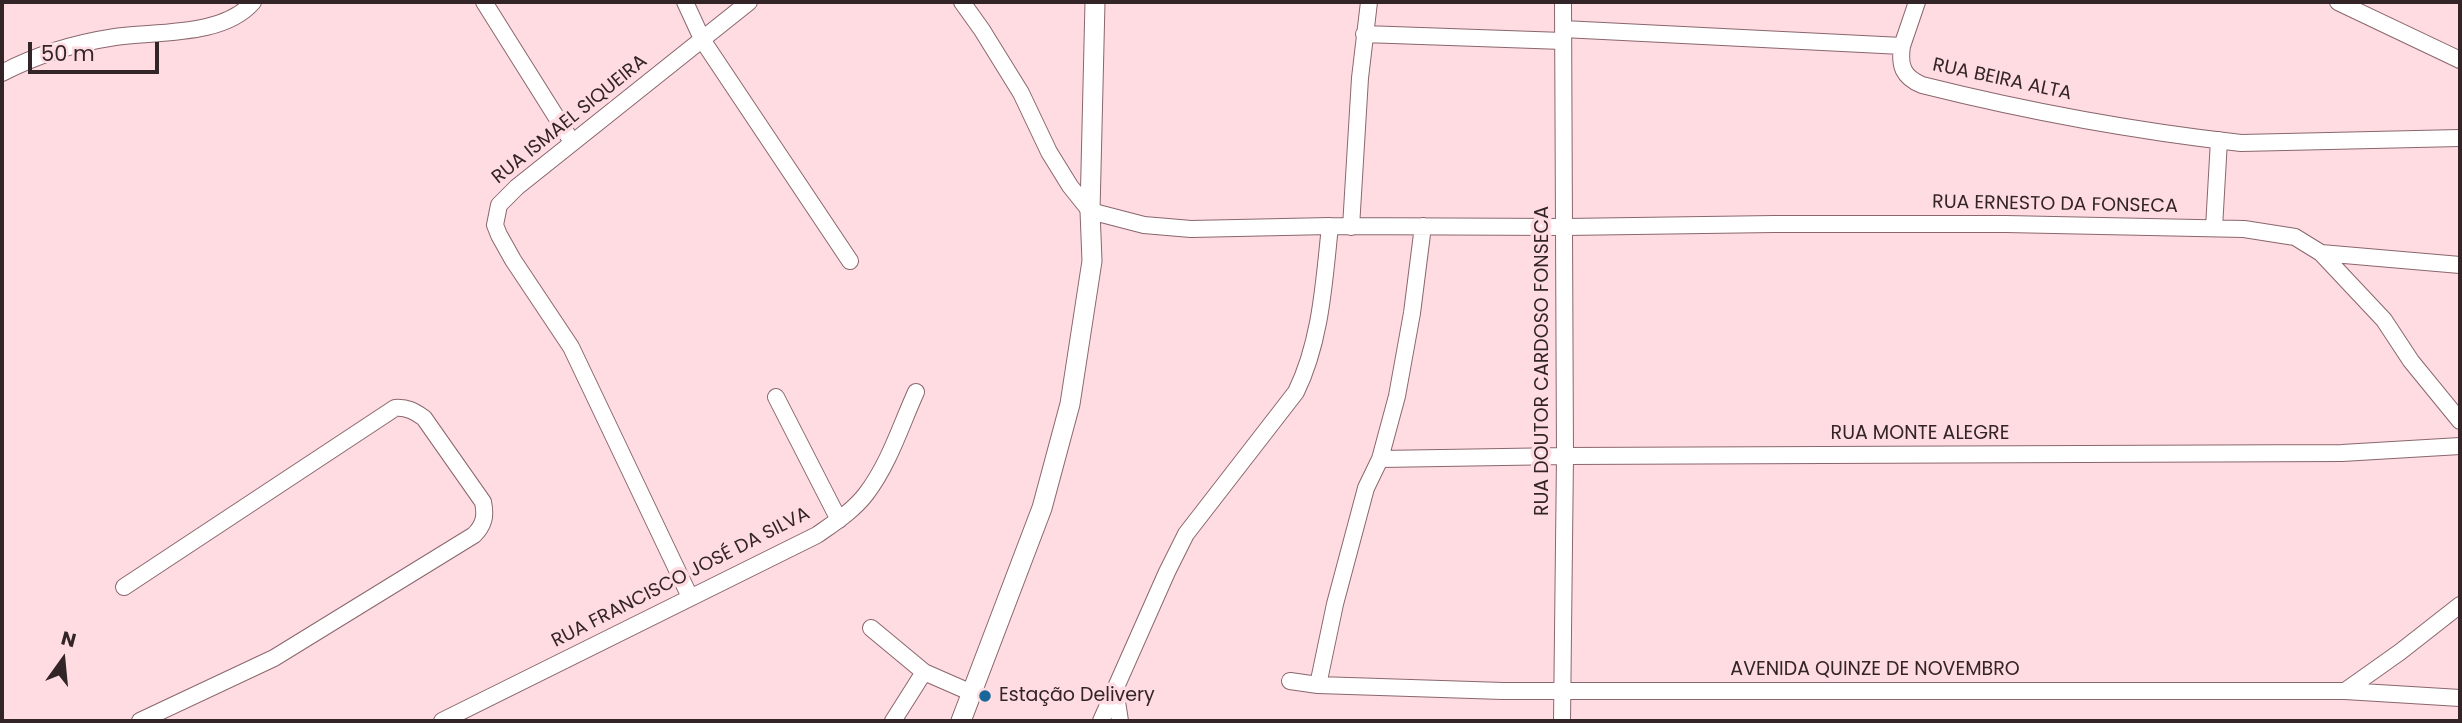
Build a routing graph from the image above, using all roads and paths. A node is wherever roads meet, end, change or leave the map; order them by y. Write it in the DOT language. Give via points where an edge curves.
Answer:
graph roads {
  1 [pos="484,2"];
  2 [pos="685,2"];
  3 [pos="749,2"];
  4 [pos="962,2"];
  5 [pos="1095,2"];
  6 [pos="1369,2"];
  7 [pos="1563,2"];
  8 [pos="1917,2"];
  9 [pos="2338,2"];
  10 [pos="250,3"];
  11 [pos="1364,34"];
  12 [pos="1563,35"];
  13 [pos="703,41"];
  14 [pos="1902,46"];
  15 [pos="2460,60"];
  16 [pos="2,72"];
  17 [pos="2460,138"];
  18 [pos="2219,140"];
  19 [pos="572,142"];
  20 [pos="1090,211"];
  21 [pos="1330,226"];
  22 [pos="1423,226"];
  23 [pos="1351,227"];
  24 [pos="1565,227"];
  25 [pos="2214,228"];
  26 [pos="2321,253"];
  27 [pos="850,261"];
  28 [pos="2460,265"];
  29 [pos="916,391"];
  30 [pos="776,397"];
  31 [pos="2460,421"];
  32 [pos="2460,446"];
  33 [pos="1565,456"];
  34 [pos="1380,459"];
  35 [pos="839,520"];
  36 [pos="124,587"];
  37 [pos="690,597"];
  38 [pos="2460,605"];
  39 [pos="871,628"];
  40 [pos="924,672"];
  41 [pos="1290,681"];
  42 [pos="1318,685"];
  43 [pos="1115,689"];
  44 [pos="1563,690"];
  45 [pos="2345,691"];
  46 [pos="971,693"];
  47 [pos="2460,698"];
  48 [pos="141,721"];
  49 [pos="442,721"];
  50 [pos="893,721"];
  51 [pos="961,721"];
  52 [pos="1101,721"];
  53 [pos="1120,721"];
  54 [pos="1562,721"];
  1 -- 19 [label="street"];
  2 -- 13 [label="street"];
  3 -- 13 [label="street, RUA ISMAEL SIQUEIRA"];
  4 -- 20 [label="street" via="1021,93 1049,152"];
  5 -- 20 [label="street"];
  6 -- 11 [label="street"];
  7 -- 12 [label="street, RUA DOUTOR CARDOSO FONSECA"];
  8 -- 14 [label="street"];
  9 -- 15 [label="street"];
  10 -- 16 [label="street" via="229,19 206,27 113,37 53,52"];
  11 -- 12 [label="street"];
  11 -- 23 [label="street"];
  12 -- 14 [label="street"];
  12 -- 24 [label="street, RUA DOUTOR CARDOSO FONSECA"];
  13 -- 19 [label="street, RUA ISMAEL SIQUEIRA"];
  13 -- 27 [label="street"];
  14 -- 18 [label="street, RUA BEIRA ALTA" via="1903,71 1922,85 2067,116"];
  17 -- 18 [label="street, RUA BEIRA ALTA"];
  18 -- 25 [label="street"];
  19 -- 37 [label="street, RUA ISMAEL SIQUEIRA" via="499,205 495,225 571,346"];
  20 -- 21 [label="street, RUA ERNESTO DA FONSECA" via="1167,229"];
  20 -- 46 [label="street" via="1092,261 1070,404 1042,508"];
  21 -- 23 [label="street, RUA ERNESTO DA FONSECA"];
  21 -- 43 [label="street" via="1322,304 1307,370 1296,393 1186,534"];
  22 -- 23 [label="street, RUA ERNESTO DA FONSECA"];
  22 -- 24 [label="street, RUA ERNESTO DA FONSECA"];
  22 -- 34 [label="street" via="1397,397"];
  24 -- 25 [label="street, RUA ERNESTO DA FONSECA" via="2006,224"];
  24 -- 33 [label="street, RUA DOUTOR CARDOSO FONSECA"];
  25 -- 26 [label="street, RUA ERNESTO DA FONSECA" via="2295,237"];
  26 -- 28 [label="street"];
  26 -- 31 [label="street, RUA ERNESTO DA FONSECA" via="2384,320"];
  29 -- 35 [label="street, RUA FRANCISCO JOSÉ DA SILVA" via="884,465 866,494"];
  30 -- 35 [label="street"];
  32 -- 33 [label="street, RUA MONTE ALEGRE" via="2342,453"];
  33 -- 34 [label="street, RUA MONTE ALEGRE"];
  33 -- 44 [label="street, RUA DOUTOR CARDOSO FONSECA"];
  34 -- 42 [label="street" via="1366,488"];
  35 -- 37 [label="street, RUA FRANCISCO JOSÉ DA SILVA"];
  36 -- 48 [label="street" via="395,408 415,411 424,418 483,502 484,522 474,535 274,658"];
  37 -- 49 [label="street, RUA FRANCISCO JOSÉ DA SILVA"];
  38 -- 45 [label="street"];
  39 -- 40 [label="street"];
  40 -- 46 [label="street"];
  40 -- 50 [label="street"];
  41 -- 42 [label="street, AVENIDA QUINZE DE NOVEMBRO"];
  42 -- 44 [label="street, AVENIDA QUINZE DE NOVEMBRO"];
  43 -- 52 [label="street"];
  43 -- 53 [label="street"];
  44 -- 45 [label="street, AVENIDA QUINZE DE NOVEMBRO"];
  44 -- 54 [label="street, RUA DOUTOR CARDOSO FONSECA"];
  45 -- 47 [label="street, AVENIDA QUINZE DE NOVEMBRO"];
  46 -- 51 [label="street"];
}
